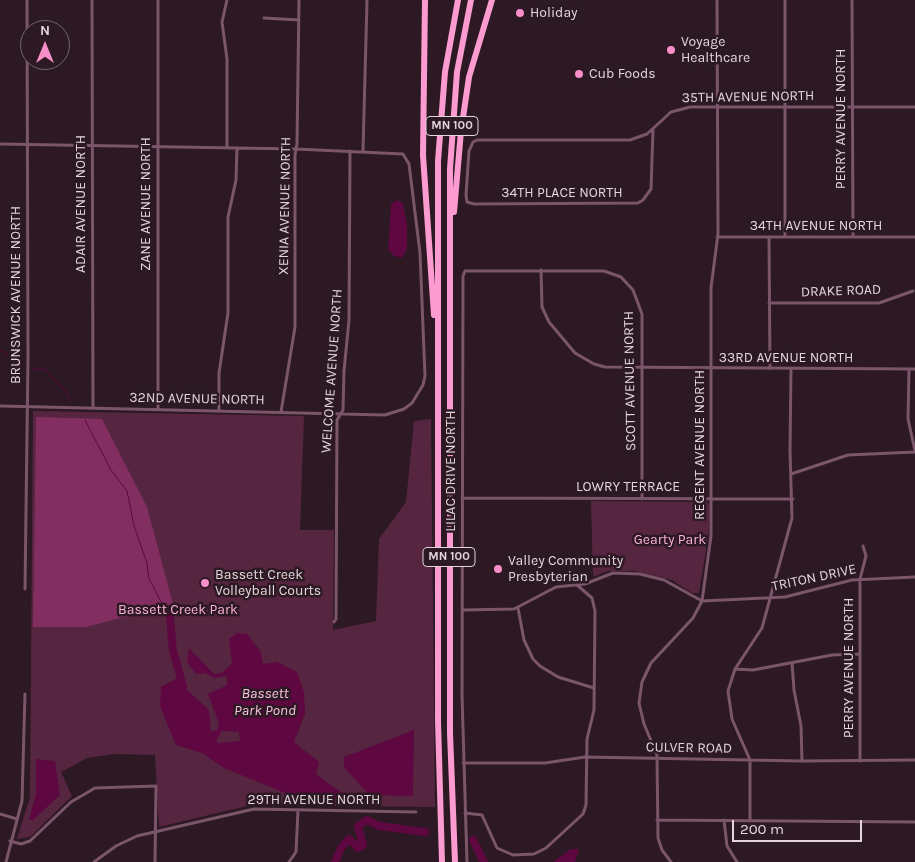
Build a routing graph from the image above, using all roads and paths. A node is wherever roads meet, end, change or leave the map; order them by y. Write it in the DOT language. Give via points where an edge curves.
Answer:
graph roads {
  1 [pos="27,0"];
  2 [pos="92,0"];
  3 [pos="158,0"];
  4 [pos="227,0"];
  5 [pos="299,0"];
  6 [pos="367,0"];
  7 [pos="425,0"];
  8 [pos="458,0"];
  9 [pos="471,0"];
  10 [pos="492,0"];
  11 [pos="717,0"];
  12 [pos="785,0"];
  13 [pos="852,0"];
  14 [pos="264,18"];
  15 [pos="298,20"];
  16 [pos="785,106"];
  17 [pos="718,107"];
  18 [pos="853,107"];
  19 [pos="915,107"];
  20 [pos="653,130"];
  21 [pos="0,144"];
  22 [pos="27,145"];
  23 [pos="92,146"];
  24 [pos="157,147"];
  25 [pos="227,148"];
  26 [pos="237,148"];
  27 [pos="296,149"];
  28 [pos="350,151"];
  29 [pos="362,151"];
  30 [pos="467,202"];
  31 [pos="717,237"];
  32 [pos="769,237"];
  33 [pos="785,237"];
  34 [pos="853,237"];
  35 [pos="915,238"];
  36 [pos="450,253"];
  37 [pos="542,270"];
  38 [pos="465,271"];
  39 [pos="912,291"];
  40 [pos="769,303"];
  41 [pos="438,341"];
  42 [pos="640,368"];
  43 [pos="710,369"];
  44 [pos="770,369"];
  45 [pos="791,369"];
  46 [pos="909,369"];
  47 [pos="915,369"];
  48 [pos="0,406"];
  49 [pos="27,406"];
  50 [pos="93,408"];
  51 [pos="158,409"];
  52 [pos="219,410"];
  53 [pos="281,412"];
  54 [pos="339,414"];
  55 [pos="915,451"];
  56 [pos="791,474"];
  57 [pos="462,498"];
  58 [pos="642,499"];
  59 [pos="711,499"];
  60 [pos="793,499"];
  61 [pos="863,546"];
  62 [pos="915,577"];
  63 [pos="860,579"];
  64 [pos="577,585"];
  65 [pos="26,589"];
  66 [pos="771,599"];
  67 [pos="702,601"];
  68 [pos="518,608"];
  69 [pos="463,610"];
  70 [pos="334,622"];
  71 [pos="860,654"];
  72 [pos="792,663"];
  73 [pos="735,669"];
  74 [pos="594,688"];
  75 [pos="25,694"];
  76 [pos="586,757"];
  77 [pos="657,759"];
  78 [pos="750,760"];
  79 [pos="915,760"];
  80 [pos="802,761"];
  81 [pos="860,761"];
  82 [pos="463,763"];
  83 [pos="298,810"];
  84 [pos="416,812"];
  85 [pos="465,813"];
  86 [pos="0,814"];
  87 [pos="17,819"];
  88 [pos="657,820"];
  89 [pos="724,820"];
  90 [pos="750,820"];
  91 [pos="915,822"];
  92 [pos="155,832"];
  93 [pos="10,841"];
  94 [pos="6,862"];
  95 [pos="94,862"];
  96 [pos="155,862"];
  97 [pos="289,862"];
  98 [pos="442,862"];
  99 [pos="454,862"];
  100 [pos="467,862"];
  101 [pos="671,862"];
  102 [pos="737,862"];
  1 -- 22 [label="street, BRUNSWICK AVENUE NORTH"];
  2 -- 23 [label="street, ADAIR AVENUE NORTH"];
  3 -- 24 [label="street, ZANE AVENUE NORTH"];
  4 -- 25 [label="street" via="222,22 227,59"];
  5 -- 15 [label="street, XENIA AVENUE NORTH"];
  6 -- 29 [label="street"];
  7 -- 41 [label="highway" via="423,155"];
  8 -- 41 [label="highway, MN 100" via="445,72 440,126"];
  9 -- 36 [label="highway, MN 100" via="457,72 452,121"];
  10 -- 36 [label="highway" via="465,101"];
  11 -- 17 [label="street, REGENT AVENUE NORTH"];
  12 -- 16 [label="street"];
  13 -- 18 [label="street, PERRY AVENUE NORTH"];
  14 -- 15 [label="street"];
  15 -- 27 [label="street, XENIA AVENUE NORTH"];
  16 -- 17 [label="street, 35TH AVENUE NORTH"];
  16 -- 18 [label="street, 35TH AVENUE NORTH"];
  16 -- 33 [label="street"];
  17 -- 20 [label="street, 35TH AVENUE NORTH" via="677,109"];
  17 -- 31 [label="street, REGENT AVENUE NORTH"];
  18 -- 19 [label="street, 35TH AVENUE NORTH"];
  18 -- 34 [label="street, PERRY AVENUE NORTH"];
  20 -- 30 [label="street, 35TH AVENUE NORTH" via="630,140 473,142 469,150"];
  20 -- 30 [label="street, 34TH PLACE NORTH" via="651,189 638,203"];
  21 -- 22 [label="street"];
  22 -- 23 [label="street"];
  22 -- 49 [label="street, BRUNSWICK AVENUE NORTH"];
  23 -- 24 [label="street"];
  23 -- 50 [label="street, ADAIR AVENUE NORTH"];
  24 -- 25 [label="street"];
  24 -- 51 [label="street, ZANE AVENUE NORTH"];
  25 -- 26 [label="street"];
  26 -- 27 [label="street"];
  26 -- 52 [label="street" via="236,180 228,217 228,313 218,373"];
  27 -- 28 [label="street"];
  27 -- 53 [label="street, XENIA AVENUE NORTH" via="294,327"];
  28 -- 29 [label="street"];
  28 -- 54 [label="street, WELCOME AVENUE NORTH" via="348,320 343,410"];
  29 -- 54 [label="street, 32ND AVENUE NORTH" via="402,154 409,164 420,253 424,376 423,386 412,403 394,413"];
  31 -- 32 [label="street, 34TH AVENUE NORTH"];
  31 -- 43 [label="street, REGENT AVENUE NORTH" via="711,288"];
  32 -- 33 [label="street, 34TH AVENUE NORTH"];
  32 -- 40 [label="street"];
  33 -- 34 [label="street, 34TH AVENUE NORTH"];
  34 -- 35 [label="street, 34TH AVENUE NORTH"];
  36 -- 99 [label="highway, MN 100" via="450,733"];
  37 -- 38 [label="street, SCOTT AVENUE NORTH"];
  37 -- 42 [label="street, 33RD AVENUE NORTH" via="544,313 571,349 584,359 605,367"];
  37 -- 42 [label="street, SCOTT AVENUE NORTH" via="604,271 628,283 640,306"];
  38 -- 57 [label="street, LILAC DRIVE NORTH"];
  39 -- 40 [label="street, DRAKE ROAD" via="879,303"];
  40 -- 44 [label="street"];
  41 -- 98 [label="highway, MN 100" via="438,721"];
  42 -- 43 [label="street, 33RD AVENUE NORTH"];
  42 -- 58 [label="street, SCOTT AVENUE NORTH"];
  43 -- 44 [label="street, 33RD AVENUE NORTH"];
  43 -- 59 [label="street, REGENT AVENUE NORTH"];
  44 -- 45 [label="street, 33RD AVENUE NORTH"];
  45 -- 46 [label="street, 33RD AVENUE NORTH"];
  45 -- 56 [label="street"];
  46 -- 47 [label="street, 33RD AVENUE NORTH"];
  46 -- 55 [label="street" via="908,419"];
  48 -- 49 [label="street, 32ND AVENUE NORTH"];
  49 -- 50 [label="street, 32ND AVENUE NORTH"];
  49 -- 65 [label="street, BRUNSWICK AVENUE NORTH"];
  50 -- 51 [label="street, 32ND AVENUE NORTH"];
  51 -- 52 [label="street, 32ND AVENUE NORTH"];
  52 -- 53 [label="street, 32ND AVENUE NORTH"];
  53 -- 54 [label="street, 32ND AVENUE NORTH"];
  54 -- 70 [label="street, WELCOME AVENUE NORTH"];
  55 -- 56 [label="street" via="848,455"];
  56 -- 60 [label="street"];
  57 -- 58 [label="street, LOWRY TERRACE"];
  57 -- 69 [label="street, LILAC DRIVE NORTH"];
  58 -- 59 [label="street, LOWRY TERRACE"];
  59 -- 60 [label="street, LOWRY TERRACE"];
  59 -- 67 [label="street, REGENT AVENUE NORTH" via="711,536"];
  60 -- 66 [label="street" via="792,518"];
  61 -- 63 [label="street, PERRY AVENUE NORTH" via="866,556"];
  62 -- 63 [label="street, TRITON DRIVE"];
  63 -- 66 [label="street, TRITON DRIVE"];
  63 -- 71 [label="street, PERRY AVENUE NORTH"];
  64 -- 67 [label="street" via="604,574 630,572 664,580"];
  64 -- 68 [label="street" via="556,587"];
  64 -- 74 [label="street" via="588,592 594,604"];
  66 -- 67 [label="street, TRITON DRIVE"];
  66 -- 73 [label="street" via="760,632"];
  67 -- 77 [label="street, REGENT AVENUE NORTH" via="693,618 651,663 642,682 641,714"];
  68 -- 69 [label="street"];
  68 -- 74 [label="street" via="524,640 533,659 558,677"];
  69 -- 82 [label="street, LILAC DRIVE NORTH"];
  71 -- 72 [label="street" via="832,655"];
  71 -- 81 [label="street, PERRY AVENUE NORTH"];
  72 -- 73 [label="street" via="753,670"];
  72 -- 80 [label="street" via="801,726"];
  73 -- 78 [label="street" via="728,685 728,704"];
  74 -- 76 [label="street" via="594,710"];
  75 -- 87 [label="street" via="24,788"];
  76 -- 77 [label="street, CULVER ROAD"];
  76 -- 82 [label="street, CULVER ROAD" via="545,763"];
  76 -- 85 [label="street" via="586,805 583,814 546,848 534,854 513,855 497,848 482,815"];
  77 -- 78 [label="street, CULVER ROAD"];
  77 -- 88 [label="street, REGENT AVENUE NORTH"];
  78 -- 80 [label="street, CULVER ROAD"];
  78 -- 90 [label="street"];
  79 -- 81 [label="street, CULVER ROAD"];
  80 -- 81 [label="street, CULVER ROAD"];
  82 -- 85 [label="street, LILAC DRIVE NORTH"];
  83 -- 84 [label="street, 29TH AVENUE NORTH"];
  83 -- 92 [label="street, 29TH AVENUE NORTH" via="254,809"];
  83 -- 97 [label="street" via="296,852"];
  85 -- 100 [label="street, LILAC DRIVE NORTH"];
  86 -- 87 [label="street"];
  87 -- 93 [label="street"];
  88 -- 89 [label="street"];
  88 -- 101 [label="street, REGENT AVENUE NORTH" via="659,844"];
  89 -- 90 [label="street"];
  89 -- 102 [label="street" via="727,846"];
  90 -- 91 [label="street"];
  92 -- 93 [label="street" via="156,786 105,786 87,791 71,802 30,841 21,844"];
  92 -- 95 [label="street, 29TH AVENUE NORTH" via="126,840"];
  92 -- 96 [label="street"];
  93 -- 94 [label="street"];
}
